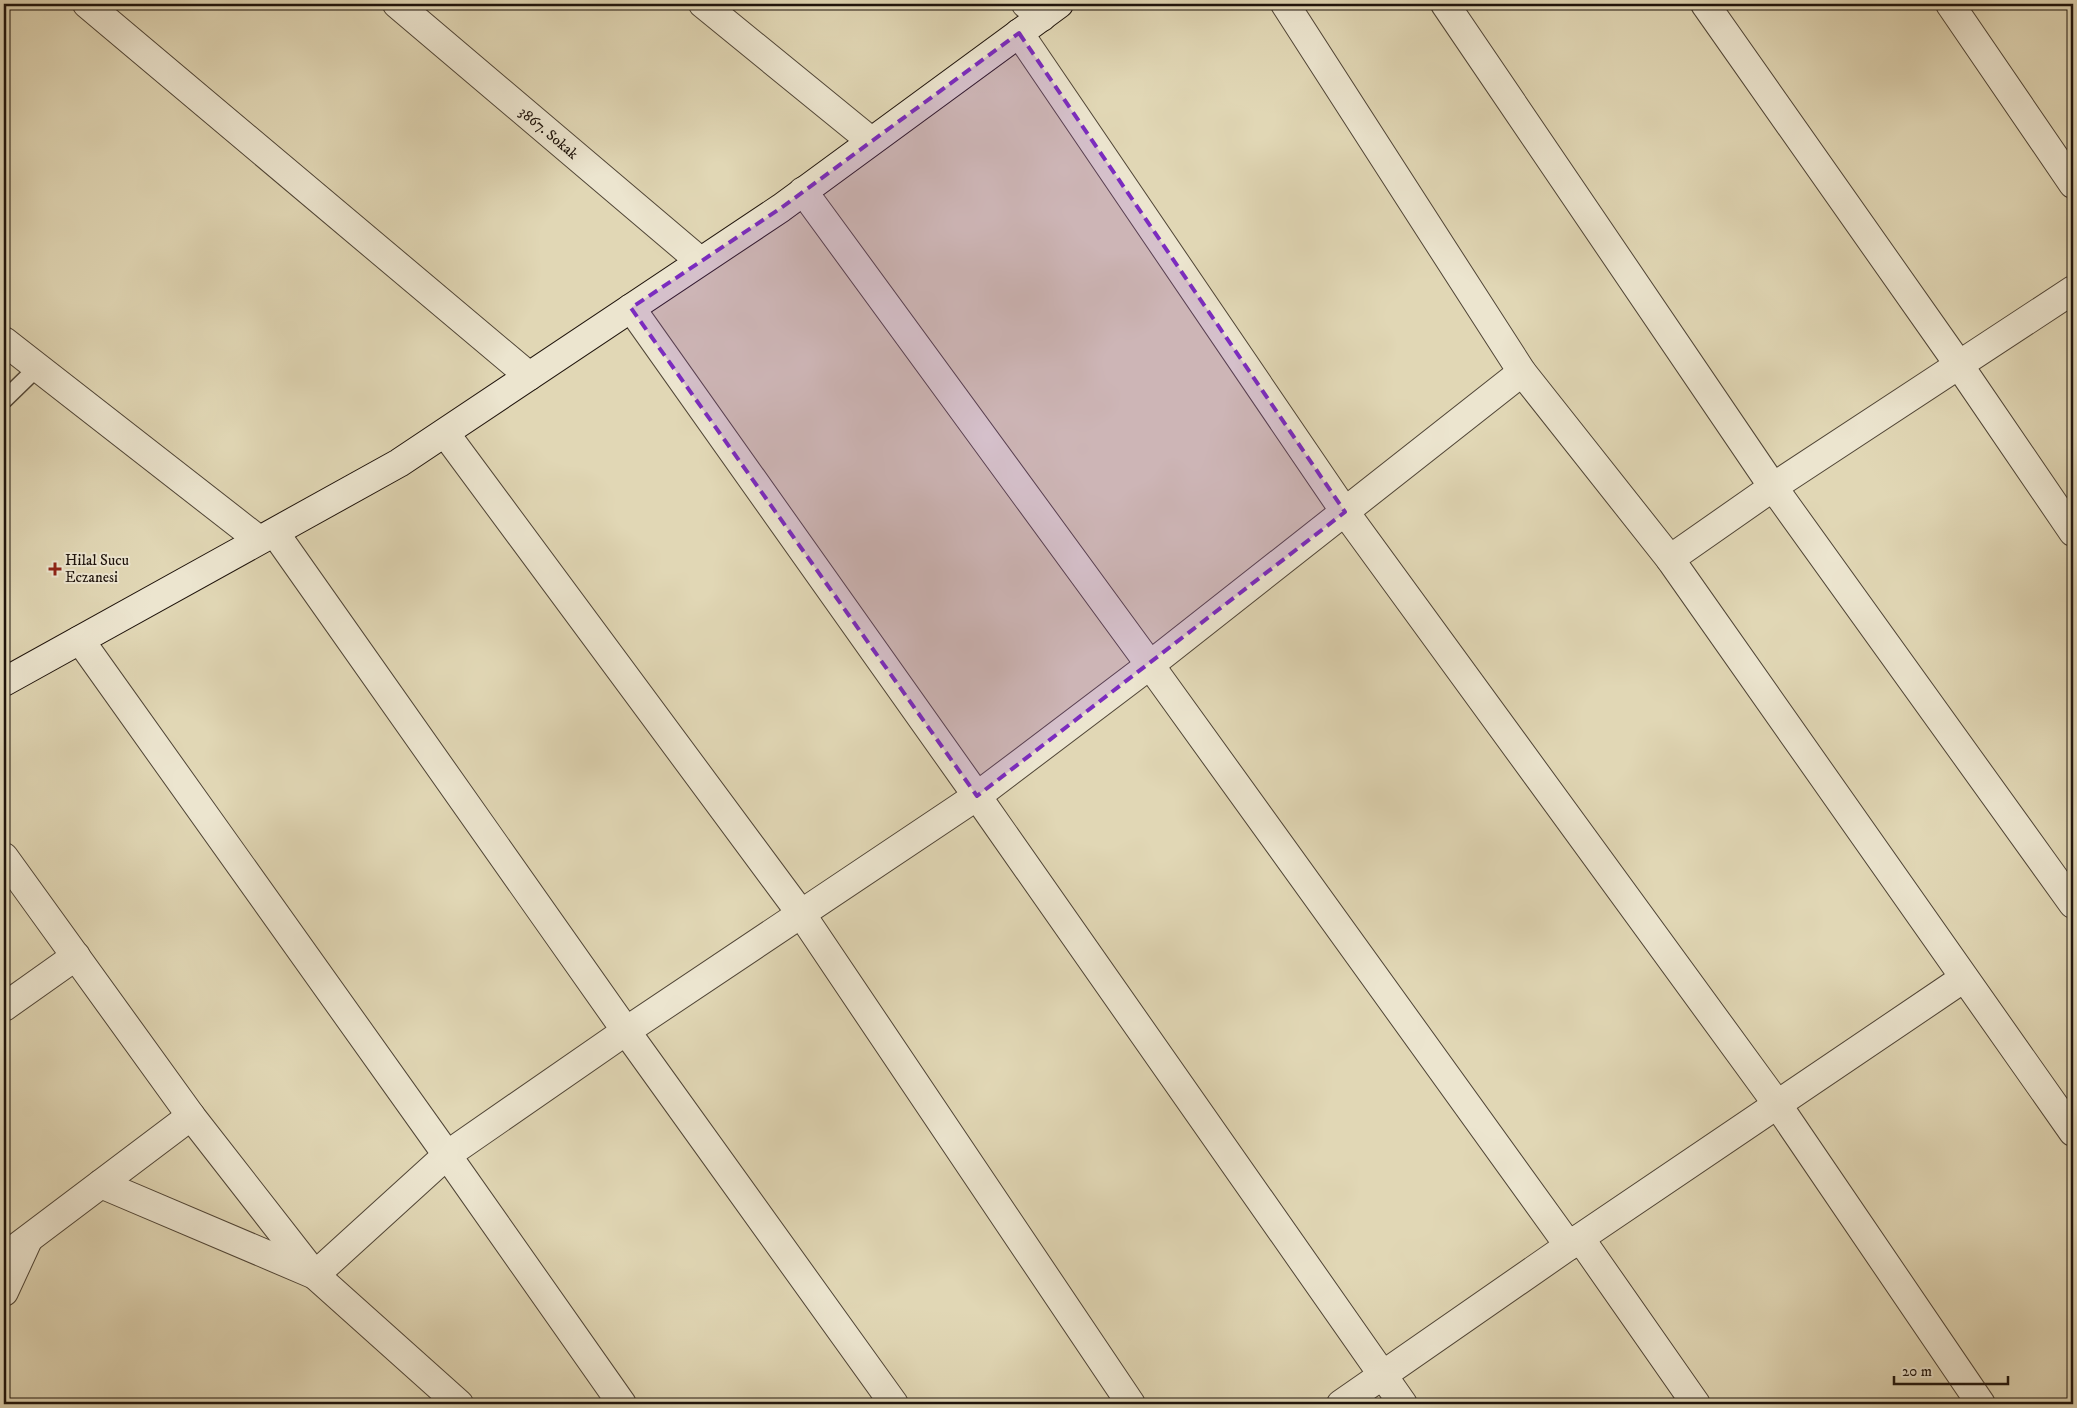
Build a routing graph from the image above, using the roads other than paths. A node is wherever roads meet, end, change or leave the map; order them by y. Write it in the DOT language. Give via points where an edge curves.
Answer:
graph roads {
  1 [pos="87,4"];
  2 [pos="398,4"];
  3 [pos="703,4"];
  4 [pos="1285,4"];
  5 [pos="1445,4"];
  6 [pos="1705,4"];
  7 [pos="1950,4"];
  8 [pos="1042,8"];
  9 [pos="1019,33"];
  10 [pos="872,141"];
  11 [pos="2073,184"];
  12 [pos="802,191"];
  13 [pos="700,261"];
  14 [pos="2073,290"];
  15 [pos="631,308"];
  16 [pos="4,341"];
  17 [pos="1959,365"];
  18 [pos="38,367"];
  19 [pos="1522,372"];
  20 [pos="529,376"];
  21 [pos="4,400"];
  22 [pos="445,433"];
  23 [pos="1773,487"];
  24 [pos="1345,512"];
  25 [pos="2073,532"];
  26 [pos="267,536"];
  27 [pos="1670,559"];
  28 [pos="80,640"];
  29 [pos="1150,665"];
  30 [pos="4,682"];
  31 [pos="977,796"];
  32 [pos="4,857"];
  33 [pos="2073,904"];
  34 [pos="802,915"];
  35 [pos="76,956"];
  36 [pos="1964,978"];
  37 [pos="4,1007"];
  38 [pos="626,1031"];
  39 [pos="1777,1104"];
  40 [pos="191,1116"];
  41 [pos="2073,1132"];
  42 [pos="447,1155"];
  43 [pos="101,1184"];
  44 [pos="28,1238"];
  45 [pos="1575,1242"];
  46 [pos="4,1257"];
  47 [pos="315,1275"];
  48 [pos="4,1292"];
  49 [pos="1382,1375"];
  50 [pos="459,1404"];
  51 [pos="622,1404"];
  52 [pos="894,1404"];
  53 [pos="1131,1404"];
  54 [pos="1342,1404"];
  55 [pos="1403,1404"];
  56 [pos="1696,1404"];
  57 [pos="1981,1404"];
  1 -- 20 [label="street"];
  2 -- 13 [label="street, 3867. Sokak"];
  3 -- 10 [label="street"];
  4 -- 19 [label="street"];
  5 -- 23 [label="street"];
  6 -- 17 [label="street"];
  7 -- 11 [label="street"];
  8 -- 9 [label="street"];
  9 -- 10 [label="street"];
  9 -- 24 [label="street"];
  10 -- 12 [label="street"];
  12 -- 13 [label="street"];
  12 -- 29 [label="street"];
  13 -- 15 [label="street"];
  14 -- 17 [label="street"];
  15 -- 20 [label="street"];
  15 -- 31 [label="street"];
  16 -- 18 [label="street"];
  17 -- 23 [label="street"];
  17 -- 25 [label="street"];
  18 -- 21 [label="lane"];
  18 -- 26 [label="street"];
  19 -- 24 [label="street"];
  19 -- 27 [label="street"];
  20 -- 22 [label="street"];
  22 -- 26 [label="street" via="399,463"];
  22 -- 34 [label="street"];
  23 -- 27 [label="street"];
  23 -- 33 [label="street"];
  24 -- 29 [label="street"];
  24 -- 39 [label="street"];
  26 -- 28 [label="street"];
  26 -- 38 [label="street"];
  27 -- 36 [label="street"];
  28 -- 30 [label="street"];
  28 -- 42 [label="street"];
  29 -- 31 [label="street"];
  29 -- 45 [label="street"];
  31 -- 34 [label="street"];
  31 -- 49 [label="street"];
  32 -- 35 [label="street"];
  34 -- 38 [label="street"];
  34 -- 53 [label="street"];
  35 -- 37 [label="street"];
  35 -- 40 [label="street"];
  36 -- 39 [label="street"];
  36 -- 41 [label="street"];
  38 -- 42 [label="street"];
  38 -- 52 [label="street"];
  39 -- 45 [label="street"];
  39 -- 57 [label="street"];
  40 -- 43 [label="street"];
  40 -- 47 [label="street"];
  42 -- 47 [label="street"];
  42 -- 51 [label="street"];
  43 -- 44 [label="street"];
  43 -- 47 [label="street"];
  44 -- 46 [label="street"];
  44 -- 48 [label="street"];
  45 -- 49 [label="street"];
  45 -- 56 [label="street"];
  47 -- 50 [label="street"];
  49 -- 54 [label="street"];
  49 -- 55 [label="street"];
}
